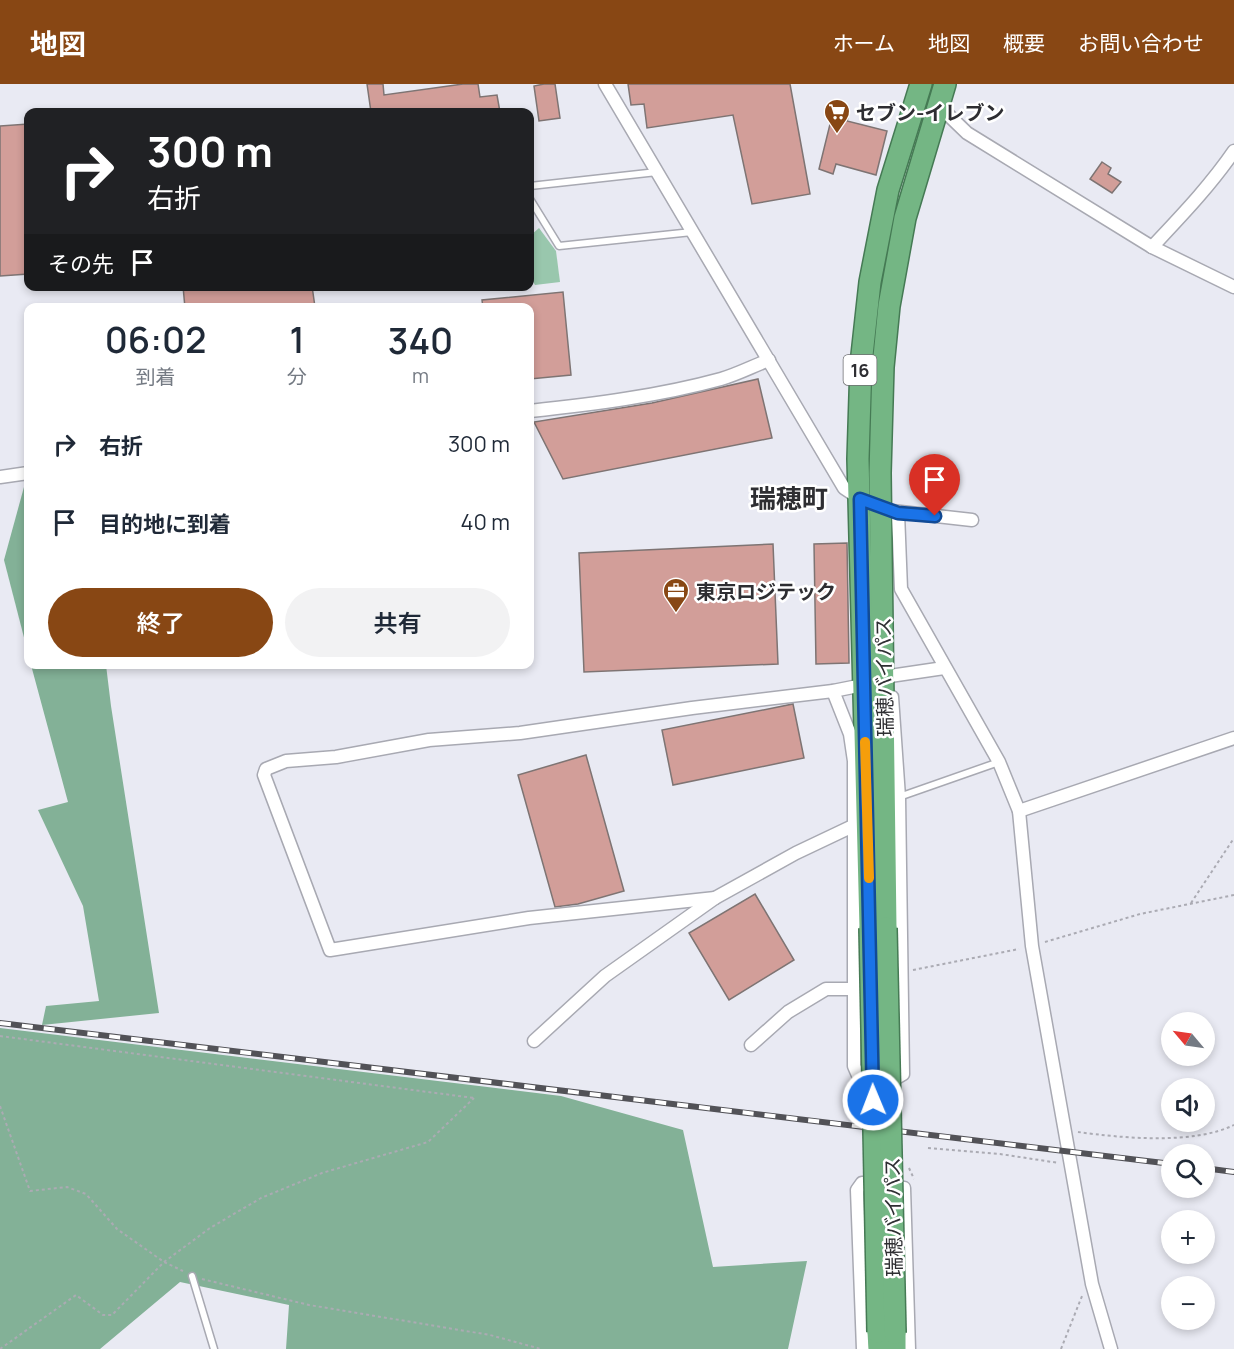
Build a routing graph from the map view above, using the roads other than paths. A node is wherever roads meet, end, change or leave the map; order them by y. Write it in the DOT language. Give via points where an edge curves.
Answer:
graph roads {
  1 [pos="605,84"];
  2 [pos="921,84"];
  3 [pos="945,84"];
  4 [pos="938,105"];
  5 [pos="1234,151"];
  6 [pos="657,172"];
  7 [pos="534,186"];
  8 [pos="534,205"];
  9 [pos="693,232"];
  10 [pos="1152,247"];
  11 [pos="1234,287"];
  12 [pos="769,360"];
  13 [pos="534,411"];
  14 [pos="24,474"];
  15 [pos="0,477"];
  16 [pos="860,499"];
  17 [pos="890,510"];
  18 [pos="972,520"];
  19 [pos="887,668"];
  20 [pos="944,668"];
  21 [pos="863,685"];
  22 [pos="833,691"];
  23 [pos="1234,738"];
  24 [pos="999,762"];
  25 [pos="899,797"];
  26 [pos="1019,811"];
  27 [pos="855,825"];
  28 [pos="715,898"];
  29 [pos="878,928"];
  30 [pos="855,989"];
  31 [pos="534,1041"];
  32 [pos="751,1046"];
  33 [pos="192,1276"];
  34 [pos="891,1342"];
  35 [pos="214,1349"];
  36 [pos="863,1349"];
  37 [pos="1111,1349"];
  1 -- 6 [label="street"];
  2 -- 16 [label="highway, 瑞穂バイパス / 16" via="894,165 870,282 861,364"];
  3 -- 4 [label="highway, 瑞穂バイパス / 16"];
  4 -- 10 [label="street" via="967,133"];
  4 -- 17 [label="highway, 瑞穂バイパス / 16" via="907,209 889,306 883,367"];
  5 -- 10 [label="street"];
  6 -- 7 [label="lane"];
  6 -- 9 [label="street"];
  8 -- 9 [label="lane" via="559,246"];
  9 -- 12 [label="street"];
  10 -- 11 [label="street"];
  12 -- 13 [label="street" via="724,378 684,387"];
  12 -- 16 [label="street" via="844,488"];
  14 -- 15 [label="street"];
  16 -- 17 [label="street"];
  16 -- 21 [label="highway, 瑞穂バイパス / 16"];
  17 -- 18 [label="street"];
  17 -- 19 [label="highway, 瑞穂バイパス / 16"];
  17 -- 20 [label="street" via="901,589"];
  19 -- 20 [label="street"];
  19 -- 25 [label="street"];
  19 -- 29 [label="highway, 瑞穂バイパス / 16"];
  20 -- 24 [label="street"];
  21 -- 22 [label="street"];
  21 -- 29 [label="highway, 瑞穂バイパス / 16"];
  22 -- 27 [label="street" via="850,735"];
  22 -- 28 [label="street" via="286,761 266,769 264,775 330,950 529,918"];
  23 -- 26 [label="street"];
  24 -- 25 [label="lane"];
  24 -- 26 [label="street"];
  25 -- 30 [label="street" via="903,1074 886,1084 861,1082 854,1066"];
  26 -- 37 [label="street" via="1032,946 1092,1284"];
  27 -- 28 [label="street"];
  27 -- 30 [label="street"];
  28 -- 31 [label="street" via="605,976"];
  29 -- 34 [label="highway, 瑞穂バイパス / 16, bridge"];
  30 -- 32 [label="street" via="826,989 788,1012"];
  33 -- 35 [label="lane"];
  34 -- 36 [label="street" via="904,1188 862,1183 857,1190"];
}
